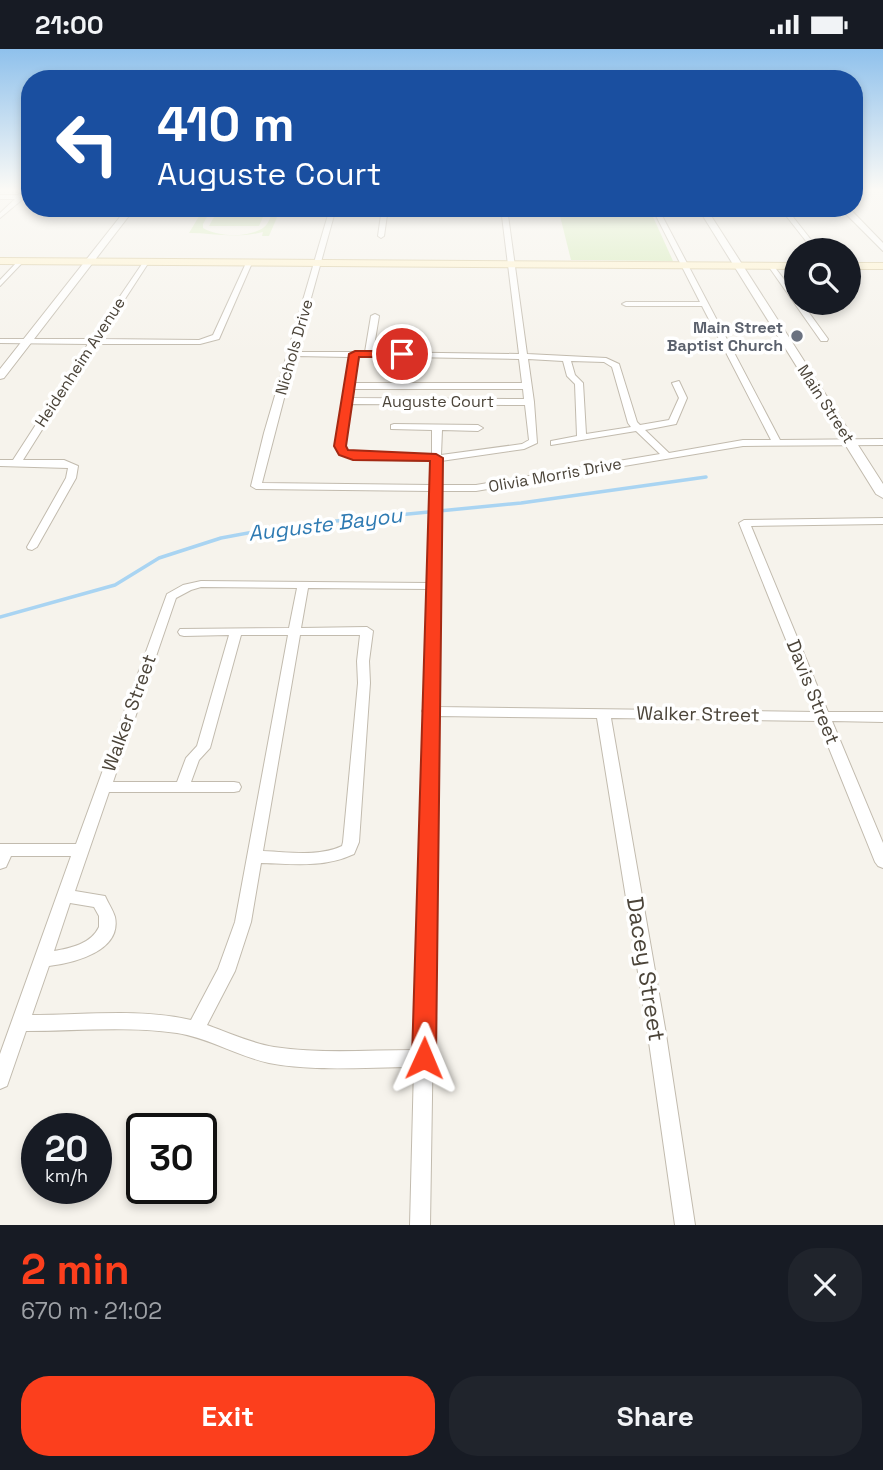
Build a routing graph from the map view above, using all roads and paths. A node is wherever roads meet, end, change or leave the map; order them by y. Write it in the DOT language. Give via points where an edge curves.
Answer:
graph roads {
  1 [pos="102,244"];
  2 [pos="323,244"];
  3 [pos="508,244"];
  4 [pos="674,244"];
  5 [pos="725,244"];
  6 [pos="0,261"];
  7 [pos="20,262"];
  8 [pos="88,262"];
  9 [pos="146,262"];
  10 [pos="249,263"];
  11 [pos="318,263"];
  12 [pos="511,264"];
  13 [pos="685,265"];
  14 [pos="739,266"];
  15 [pos="771,266"];
  16 [pos="784,266"];
  17 [pos="861,266"];
  18 [pos="883,266"];
  19 [pos="0,284"];
  20 [pos="784,284"];
  21 [pos="626,304"];
  22 [pos="705,304"];
  23 [pos="807,315"];
  24 [pos="375,316"];
  25 [pos="824,339"];
  26 [pos="0,341"];
  27 [pos="27,341"];
  28 [pos="93,341"];
  29 [pos="292,354"];
  30 [pos="355,354"];
  31 [pos="369,354"];
  32 [pos="402,354"];
  33 [pos="473,354"];
  34 [pos="525,358"];
  35 [pos="566,358"];
  36 [pos="473,366"];
  37 [pos="0,376"];
  38 [pos="676,383"];
  39 [pos="349,386"];
  40 [pos="400,386"];
  41 [pos="528,386"];
  42 [pos="347,401"];
  43 [pos="530,402"];
  44 [pos="394,427"];
  45 [pos="437,428"];
  46 [pos="478,428"];
  47 [pos="638,428"];
  48 [pos="583,438"];
  49 [pos="776,441"];
  50 [pos="852,442"];
  51 [pos="883,442"];
  52 [pos="554,443"];
  53 [pos="667,456"];
  54 [pos="436,458"];
  55 [pos="0,463"];
  56 [pos="16,463"];
  57 [pos="256,487"];
  58 [pos="437,489"];
  59 [pos="883,494"];
  60 [pos="883,521"];
  61 [pos="32,547"];
  62 [pos="303,586"];
  63 [pos="433,586"];
  64 [pos="295,631"];
  65 [pos="184,632"];
  66 [pos="236,632"];
  67 [pos="429,711"];
  68 [pos="603,713"];
  69 [pos="822,716"];
  70 [pos="883,717"];
  71 [pos="103,787"];
  72 [pos="182,787"];
  73 [pos="234,787"];
  74 [pos="80,850"];
  75 [pos="2,854"];
  76 [pos="254,857"];
  77 [pos="883,862"];
  78 [pos="64,896"];
  79 [pos="42,960"];
  80 [pos="20,1023"];
  81 [pos="196,1028"];
  82 [pos="424,1058"];
  83 [pos="0,1080"];
  84 [pos="420,1225"];
  85 [pos="685,1225"];
  1 -- 8 [label="street"];
  2 -- 11 [label="street, Nichols Drive"];
  3 -- 12 [label="street"];
  4 -- 13 [label="street"];
  5 -- 14 [label="street, Main Street"];
  6 -- 7 [label="main road"];
  7 -- 8 [label="main road"];
  7 -- 19 [label="street"];
  8 -- 9 [label="main road"];
  8 -- 27 [label="street"];
  9 -- 10 [label="main road"];
  9 -- 28 [label="street, Heidenheim Avenue"];
  10 -- 11 [label="main road"];
  10 -- 28 [label="street" via="216,337 200,342"];
  11 -- 12 [label="main road"];
  11 -- 29 [label="street, Nichols Drive"];
  12 -- 13 [label="main road"];
  12 -- 34 [label="street"];
  13 -- 14 [label="main road"];
  13 -- 22 [label="street"];
  14 -- 15 [label="main road"];
  14 -- 50 [label="street, Main Street"];
  15 -- 16 [label="main road"];
  15 -- 20 [label="street"];
  17 -- 18 [label="main road"];
  21 -- 22 [label="street"];
  22 -- 49 [label="street"];
  23 -- 25 [label="street"];
  24 -- 31 [label="street"];
  26 -- 27 [label="street"];
  27 -- 28 [label="street"];
  27 -- 37 [label="street"];
  28 -- 56 [label="street, Heidenheim Avenue"];
  29 -- 30 [label="street"];
  29 -- 57 [label="street, Nichols Drive"];
  30 -- 31 [label="street"];
  30 -- 39 [label="street"];
  31 -- 32 [label="street"];
  32 -- 33 [label="street"];
  32 -- 40 [label="street"];
  33 -- 34 [label="street"];
  33 -- 36 [label="street"];
  34 -- 35 [label="street"];
  34 -- 41 [label="street"];
  35 -- 47 [label="street" via="607,360 616,366 631,420"];
  35 -- 48 [label="street" via="571,376 579,383"];
  38 -- 47 [label="street" via="683,398 676,420"];
  39 -- 40 [label="street"];
  39 -- 42 [label="street"];
  40 -- 41 [label="street"];
  41 -- 43 [label="street"];
  42 -- 43 [label="street, Auguste Court"];
  42 -- 54 [label="street" via="343,452"];
  43 -- 54 [label="street" via="532,443"];
  44 -- 45 [label="street"];
  45 -- 46 [label="street"];
  45 -- 54 [label="street"];
  47 -- 48 [label="street"];
  47 -- 53 [label="street"];
  48 -- 52 [label="street"];
  49 -- 50 [label="street, Olivia Morris Drive"];
  49 -- 53 [label="street, Olivia Morris Drive"];
  50 -- 51 [label="street, Olivia Morris Drive"];
  50 -- 59 [label="street, Main Street"];
  53 -- 58 [label="street, Olivia Morris Drive" via="486,487"];
  54 -- 58 [label="street"];
  55 -- 56 [label="street"];
  56 -- 61 [label="street" via="69,464 73,470"];
  57 -- 58 [label="street, Olivia Morris Drive"];
  58 -- 63 [label="street"];
  60 -- 69 [label="street, Davis Street" via="744,523"];
  62 -- 63 [label="street, Walker Street"];
  62 -- 64 [label="street"];
  62 -- 71 [label="street, Walker Street" via="201,585 172,596"];
  63 -- 67 [label="street"];
  64 -- 66 [label="street"];
  64 -- 76 [label="street"];
  64 -- 76 [label="street" via="367,631 351,842 349,850 327,857"];
  65 -- 66 [label="street"];
  66 -- 72 [label="street" via="203,748 193,758"];
  67 -- 68 [label="street, Walker Street"];
  67 -- 82 [label="street"];
  68 -- 69 [label="street, Walker Street"];
  68 -- 85 [label="street, Dacey Street"];
  69 -- 70 [label="street, Walker Street"];
  69 -- 77 [label="street, Davis Street"];
  71 -- 72 [label="street"];
  71 -- 74 [label="street, Walker Street"];
  72 -- 73 [label="street"];
  74 -- 75 [label="street"];
  74 -- 78 [label="street, Walker Street"];
  76 -- 81 [label="street" via="237,944"];
  78 -- 79 [label="street, Walker Street"];
  78 -- 79 [label="street" via="99,901 106,910 107,928 89,949"];
  79 -- 80 [label="street, Walker Street"];
  80 -- 81 [label="street"];
  80 -- 83 [label="street, Walker Street"];
  81 -- 82 [label="street" via="273,1055"];
  82 -- 84 [label="street"];
}
